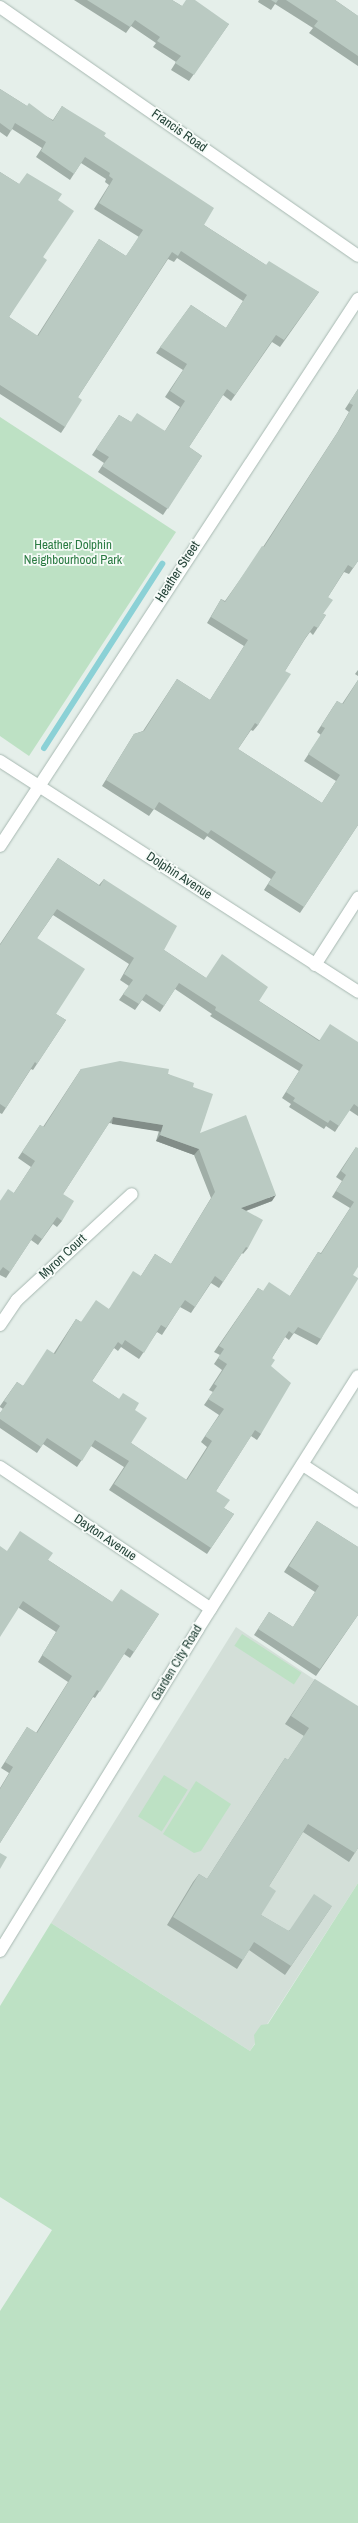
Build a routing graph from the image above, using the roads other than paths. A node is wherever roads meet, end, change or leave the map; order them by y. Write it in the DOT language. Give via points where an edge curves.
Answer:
graph roads {
  1 [pos="0,7"];
  2 [pos="358,256"];
  3 [pos="358,299"];
  4 [pos="0,761"];
  5 [pos="38,786"];
  6 [pos="0,846"];
  7 [pos="358,898"];
  8 [pos="315,965"];
  9 [pos="358,992"];
  10 [pos="132,1194"];
  11 [pos="0,1325"];
  12 [pos="358,1376"];
  13 [pos="303,1465"];
  14 [pos="0,1467"];
  15 [pos="358,1501"];
  16 [pos="211,1609"];
  17 [pos="0,1951"];
  1 -- 2 [label="street, Francis Road"];
  3 -- 5 [label="street, Heather Street"];
  4 -- 5 [label="street, Dolphin Avenue"];
  5 -- 6 [label="street, Heather Street"];
  5 -- 8 [label="street, Dolphin Avenue"];
  7 -- 8 [label="street"];
  8 -- 9 [label="street, Dolphin Avenue"];
  10 -- 11 [label="street, Myron Court" via="17,1300"];
  12 -- 13 [label="street, Garden City Road"];
  13 -- 15 [label="street"];
  13 -- 16 [label="street, Garden City Road"];
  14 -- 16 [label="street, Dayton Avenue"];
  16 -- 17 [label="street, Garden City Road"];
}
